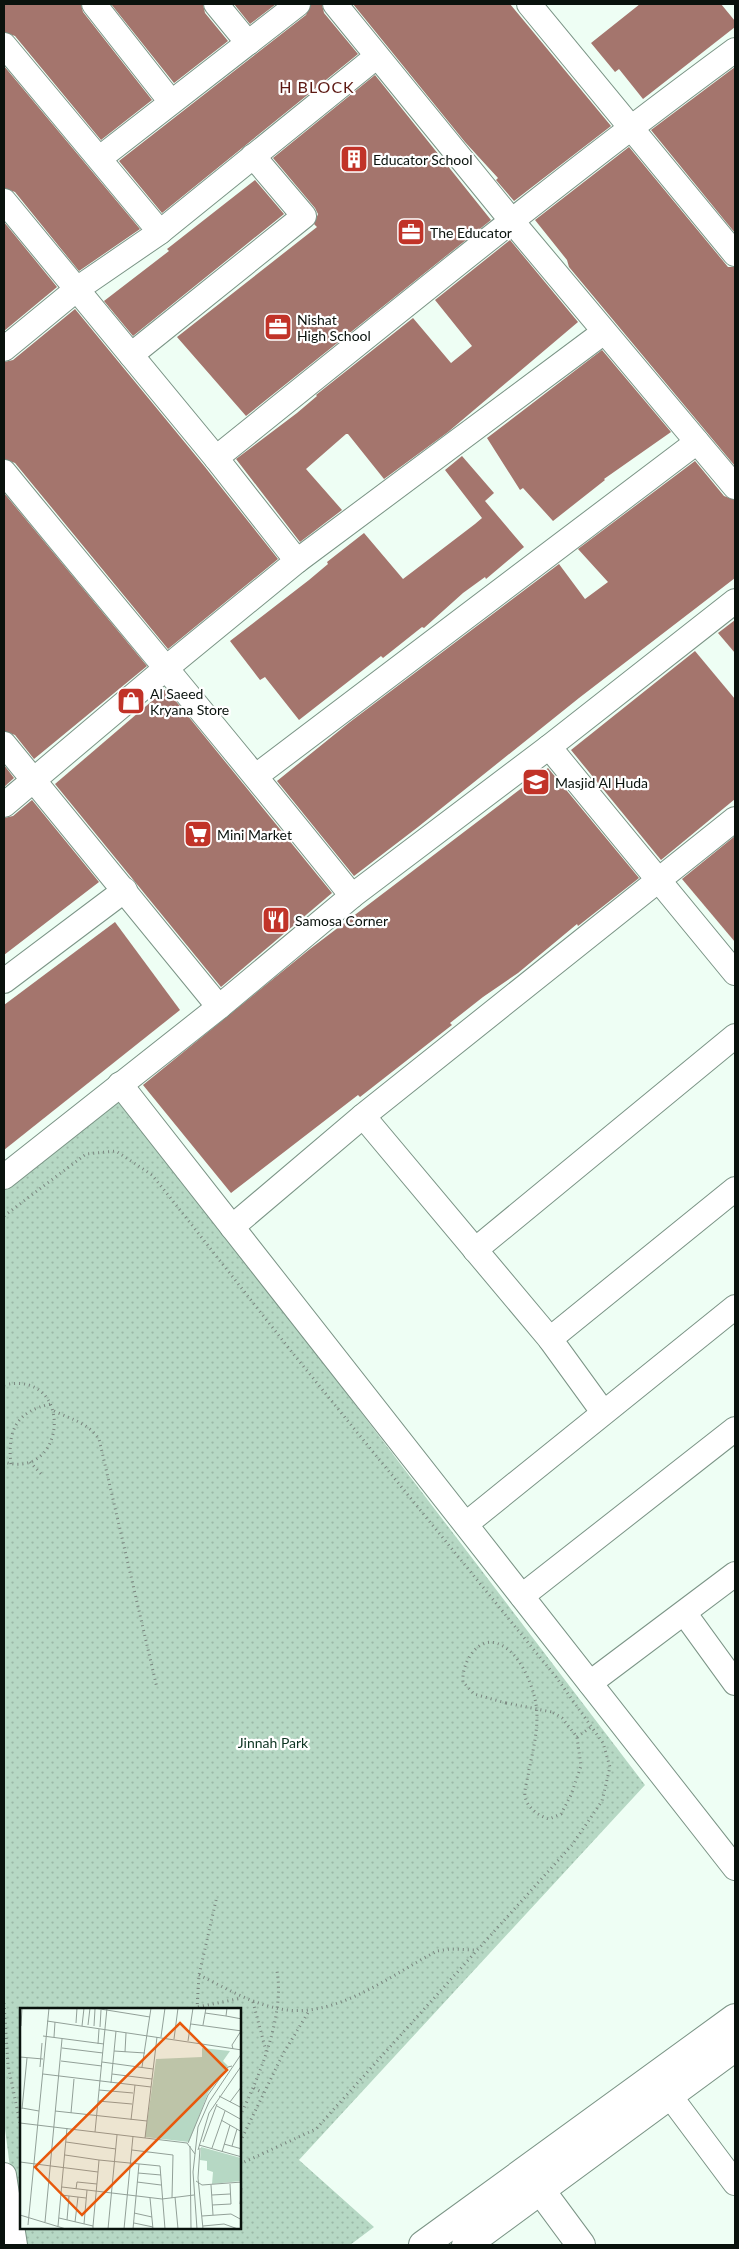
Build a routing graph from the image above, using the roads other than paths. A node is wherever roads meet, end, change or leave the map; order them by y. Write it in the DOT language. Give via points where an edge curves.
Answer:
graph roads {
  1 [pos="94,4"];
  2 [pos="216,4"];
  3 [pos="298,4"];
  4 [pos="335,4"];
  5 [pos="529,4"];
  6 [pos="248,42"];
  7 [pos="4,45"];
  8 [pos="735,50"];
  9 [pos="376,57"];
  10 [pos="172,102"];
  11 [pos="631,126"];
  12 [pos="253,156"];
  13 [pos="100,158"];
  14 [pos="4,201"];
  15 [pos="511,220"];
  16 [pos="160,232"];
  17 [pos="735,254"];
  18 [pos="78,289"];
  19 [pos="604,332"];
  20 [pos="4,349"];
  21 [pos="131,355"];
  22 [pos="697,442"];
  23 [pos="216,458"];
  24 [pos="4,472"];
  25 [pos="735,487"];
  26 [pos="297,561"];
  27 [pos="735,601"];
  28 [pos="165,669"];
  29 [pos="4,744"];
  30 [pos="549,747"];
  31 [pos="256,776"];
  32 [pos="34,780"];
  33 [pos="4,805"];
  34 [pos="735,819"];
  35 [pos="659,880"];
  36 [pos="125,890"];
  37 [pos="352,896"];
  38 [pos="735,973"];
  39 [pos="4,981"];
  40 [pos="219,1007"];
  41 [pos="735,1036"];
  42 [pos="120,1084"];
  43 [pos="363,1116"];
  44 [pos="4,1176"];
  45 [pos="735,1189"];
  46 [pos="232,1227"];
  47 [pos="475,1250"];
  48 [pos="735,1307"];
  49 [pos="550,1339"];
  50 [pos="604,1412"];
  51 [pos="735,1429"];
  52 [pos="466,1524"];
  53 [pos="735,1574"];
  54 [pos="522,1596"];
  55 [pos="684,1614"];
  56 [pos="590,1683"];
  57 [pos="735,1683"];
  58 [pos="735,1868"];
  59 [pos="735,2018"];
  60 [pos="735,2047"];
  61 [pos="663,2087"];
  62 [pos="4,2175"];
  63 [pos="533,2181"];
  64 [pos="735,2183"];
  65 [pos="15,2245"];
  66 [pos="423,2245"];
  67 [pos="466,2245"];
  68 [pos="581,2245"];
  1 -- 10 [label="street"];
  2 -- 6 [label="street"];
  3 -- 6 [label="street"];
  4 -- 9 [label="street"];
  5 -- 11 [label="street"];
  6 -- 10 [label="street"];
  7 -- 13 [label="street"];
  8 -- 11 [label="street"];
  9 -- 12 [label="street"];
  9 -- 15 [label="street"];
  10 -- 13 [label="street"];
  11 -- 15 [label="street"];
  11 -- 17 [label="street"];
  12 -- 16 [label="street"];
  12 -- 21 [label="street" via="304,216"];
  13 -- 16 [label="street"];
  14 -- 18 [label="street"];
  15 -- 19 [label="street"];
  15 -- 23 [label="street"];
  16 -- 18 [label="street"];
  18 -- 20 [label="street"];
  18 -- 21 [label="street"];
  19 -- 22 [label="street"];
  19 -- 26 [label="street"];
  21 -- 23 [label="street"];
  22 -- 25 [label="street"];
  22 -- 31 [label="street"];
  23 -- 26 [label="street"];
  24 -- 28 [label="street"];
  26 -- 28 [label="street"];
  27 -- 30 [label="street"];
  28 -- 31 [label="street"];
  28 -- 32 [label="street"];
  29 -- 32 [label="street"];
  30 -- 35 [label="street"];
  30 -- 37 [label="street"];
  31 -- 37 [label="street"];
  32 -- 33 [label="street"];
  32 -- 36 [label="street"];
  34 -- 35 [label="street"];
  35 -- 38 [label="street"];
  35 -- 43 [label="street"];
  36 -- 39 [label="street"];
  36 -- 40 [label="street"];
  37 -- 40 [label="street"];
  40 -- 42 [label="street"];
  41 -- 47 [label="street"];
  42 -- 44 [label="street"];
  42 -- 46 [label="street"];
  43 -- 46 [label="street"];
  43 -- 47 [label="street"];
  45 -- 49 [label="street"];
  46 -- 52 [label="street"];
  47 -- 49 [label="street"];
  48 -- 50 [label="street"];
  49 -- 50 [label="street"];
  50 -- 52 [label="street"];
  51 -- 54 [label="street"];
  52 -- 54 [label="street"];
  53 -- 55 [label="street"];
  54 -- 56 [label="street"];
  55 -- 56 [label="street"];
  55 -- 57 [label="street"];
  56 -- 58 [label="street"];
  59 -- 61 [label="main road"];
  60 -- 61 [label="main road"];
  61 -- 63 [label="main road"];
  61 -- 64 [label="street"];
  62 -- 65 [label="street"];
  63 -- 66 [label="main road"];
  63 -- 67 [label="main road"];
  63 -- 68 [label="main road"];
}
